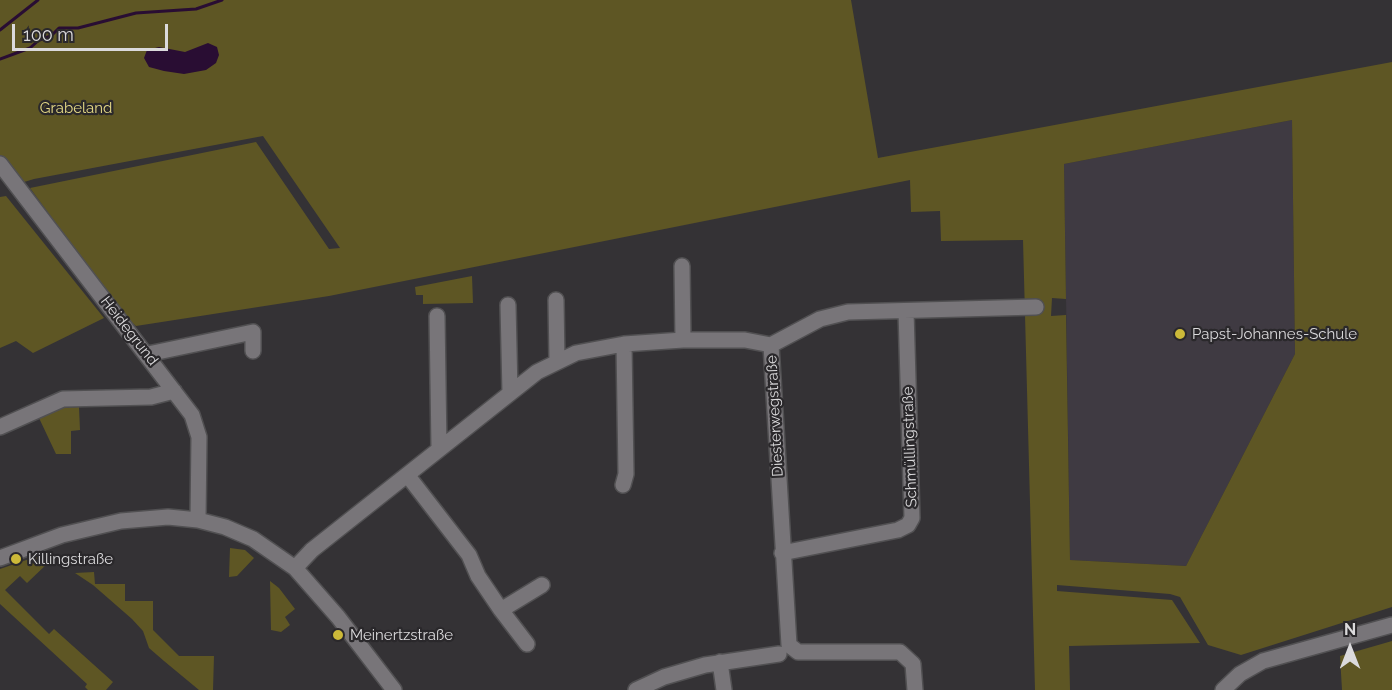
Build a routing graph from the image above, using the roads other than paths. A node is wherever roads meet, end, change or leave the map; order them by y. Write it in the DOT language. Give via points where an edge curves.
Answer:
graph roads {
  1 [pos="0,164"];
  2 [pos="682,266"];
  3 [pos="556,300"];
  4 [pos="508,306"];
  5 [pos="1036,307"];
  6 [pos="906,311"];
  7 [pos="437,316"];
  8 [pos="683,340"];
  9 [pos="624,344"];
  10 [pos="771,345"];
  11 [pos="253,351"];
  12 [pos="147,354"];
  13 [pos="557,362"];
  14 [pos="174,391"];
  15 [pos="510,393"];
  16 [pos="0,427"];
  17 [pos="439,448"];
  18 [pos="408,476"];
  19 [pos="623,485"];
  20 [pos="198,520"];
  21 [pos="782,553"];
  22 [pos="0,558"];
  23 [pos="295,568"];
  24 [pos="542,585"];
  25 [pos="501,610"];
  26 [pos="1392,625"];
  27 [pos="527,644"];
  28 [pos="786,652"];
  29 [pos="720,662"];
  30 [pos="386,687"];
  31 [pos="636,690"];
  32 [pos="724,690"];
  33 [pos="915,690"];
  34 [pos="1223,690"];
  1 -- 12 [label="street, Heidegrund"];
  2 -- 8 [label="street"];
  3 -- 13 [label="street"];
  4 -- 15 [label="street"];
  5 -- 6 [label="street, Diesterwegstraße"];
  6 -- 10 [label="street, Diesterwegstraße" via="836,314"];
  6 -- 21 [label="street, Schmüllingstraße" via="912,518 898,530"];
  7 -- 17 [label="street"];
  8 -- 9 [label="street"];
  8 -- 10 [label="street" via="746,340"];
  9 -- 13 [label="street" via="576,352"];
  9 -- 19 [label="street"];
  10 -- 21 [label="street, Diesterwegstraße"];
  11 -- 12 [label="street" via="253,332"];
  12 -- 14 [label="street, Heidegrund"];
  13 -- 15 [label="street"];
  14 -- 16 [label="street" via="150,397 63,399"];
  14 -- 20 [label="street, Heidegrund" via="192,415 199,437"];
  15 -- 17 [label="street"];
  17 -- 18 [label="street"];
  18 -- 23 [label="street" via="312,550"];
  18 -- 25 [label="street" via="469,555"];
  20 -- 22 [label="street" via="154,517 95,526"];
  20 -- 23 [label="street" via="253,539"];
  21 -- 28 [label="street, Diesterwegstraße"];
  23 -- 30 [label="street" via="338,617"];
  24 -- 25 [label="street"];
  25 -- 27 [label="street"];
  26 -- 34 [label="street" via="1263,661"];
  28 -- 29 [label="street"];
  28 -- 33 [label="street" via="900,652 913,664"];
  29 -- 31 [label="street" via="664,677"];
  29 -- 32 [label="street"];
}
